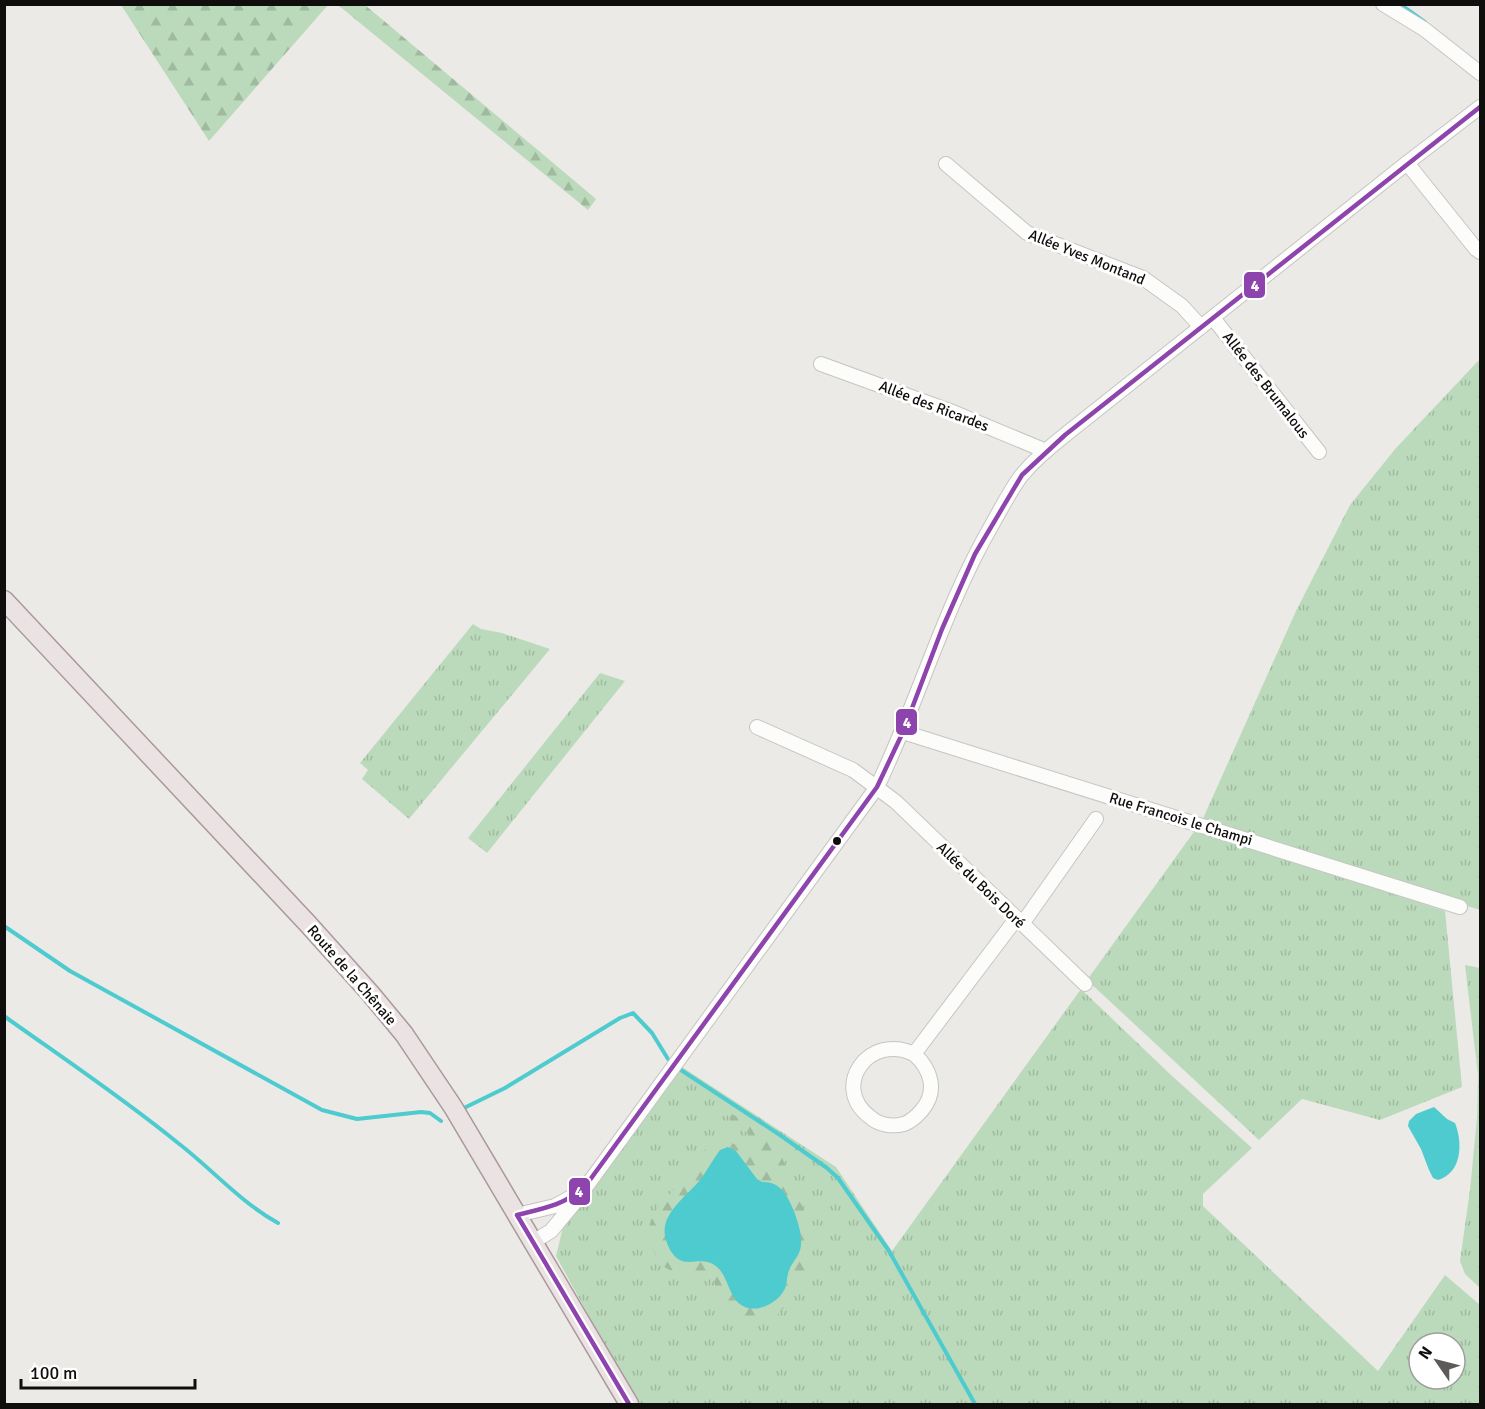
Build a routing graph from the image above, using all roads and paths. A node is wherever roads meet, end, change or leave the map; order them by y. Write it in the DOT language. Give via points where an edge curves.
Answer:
graph roads {
  1 [pos="1383,4"];
  2 [pos="1480,73"];
  3 [pos="1480,107"];
  4 [pos="1407,163"];
  5 [pos="946,164"];
  6 [pos="1480,252"];
  7 [pos="1213,318"];
  8 [pos="1201,327"];
  9 [pos="820,364"];
  10 [pos="1046,451"];
  11 [pos="1319,452"];
  12 [pos="4,600"];
  13 [pos="757,727"];
  14 [pos="903,732"];
  15 [pos="877,787"];
  16 [pos="1096,819"];
  17 [pos="1460,906"];
  18 [pos="1019,921"];
  19 [pos="1085,984"];
  20 [pos="914,1054"];
  21 [pos="584,1188"];
  22 [pos="517,1215"];
  23 [pos="533,1242"];
  24 [pos="629,1404"];
  1 -- 2 [label="street" via="1424,29"];
  3 -- 4 [label="street"];
  4 -- 6 [label="street"];
  4 -- 7 [label="street"];
  5 -- 8 [label="street, Allée Yves Montand" via="1027,233 1143,278 1182,306"];
  7 -- 8 [label="street"];
  7 -- 11 [label="street, Allée des Brumalous"];
  8 -- 10 [label="street"];
  9 -- 10 [label="street, Allée des Ricardes"];
  10 -- 14 [label="street" via="1014,486 975,554"];
  12 -- 22 [label="main road, Route de la Chênaie" via="370,993 439,1084"];
  13 -- 15 [label="street, Allée du Bois Doré" via="853,771"];
  14 -- 15 [label="street"];
  14 -- 17 [label="street, Rue Francois le Champi"];
  15 -- 18 [label="street, Allée du Bois Doré"];
  15 -- 21 [label="street"];
  16 -- 18 [label="street"];
  18 -- 19 [label="street, Allée du Bois Doré"];
  18 -- 20 [label="street"];
  20 -- 20 [label="street" via="896,1048 878,1050 867,1057 854,1080 855,1099 863,1113 875,1121 894,1125 916,1118 927,1104 931,1080"];
  21 -- 22 [label="street" via="555,1206"];
  21 -- 23 [label="street" via="551,1231"];
  22 -- 23 [label="main road, Route de la Chênaie"];
  23 -- 24 [label="main road, Route de la Chênaie"];
}
